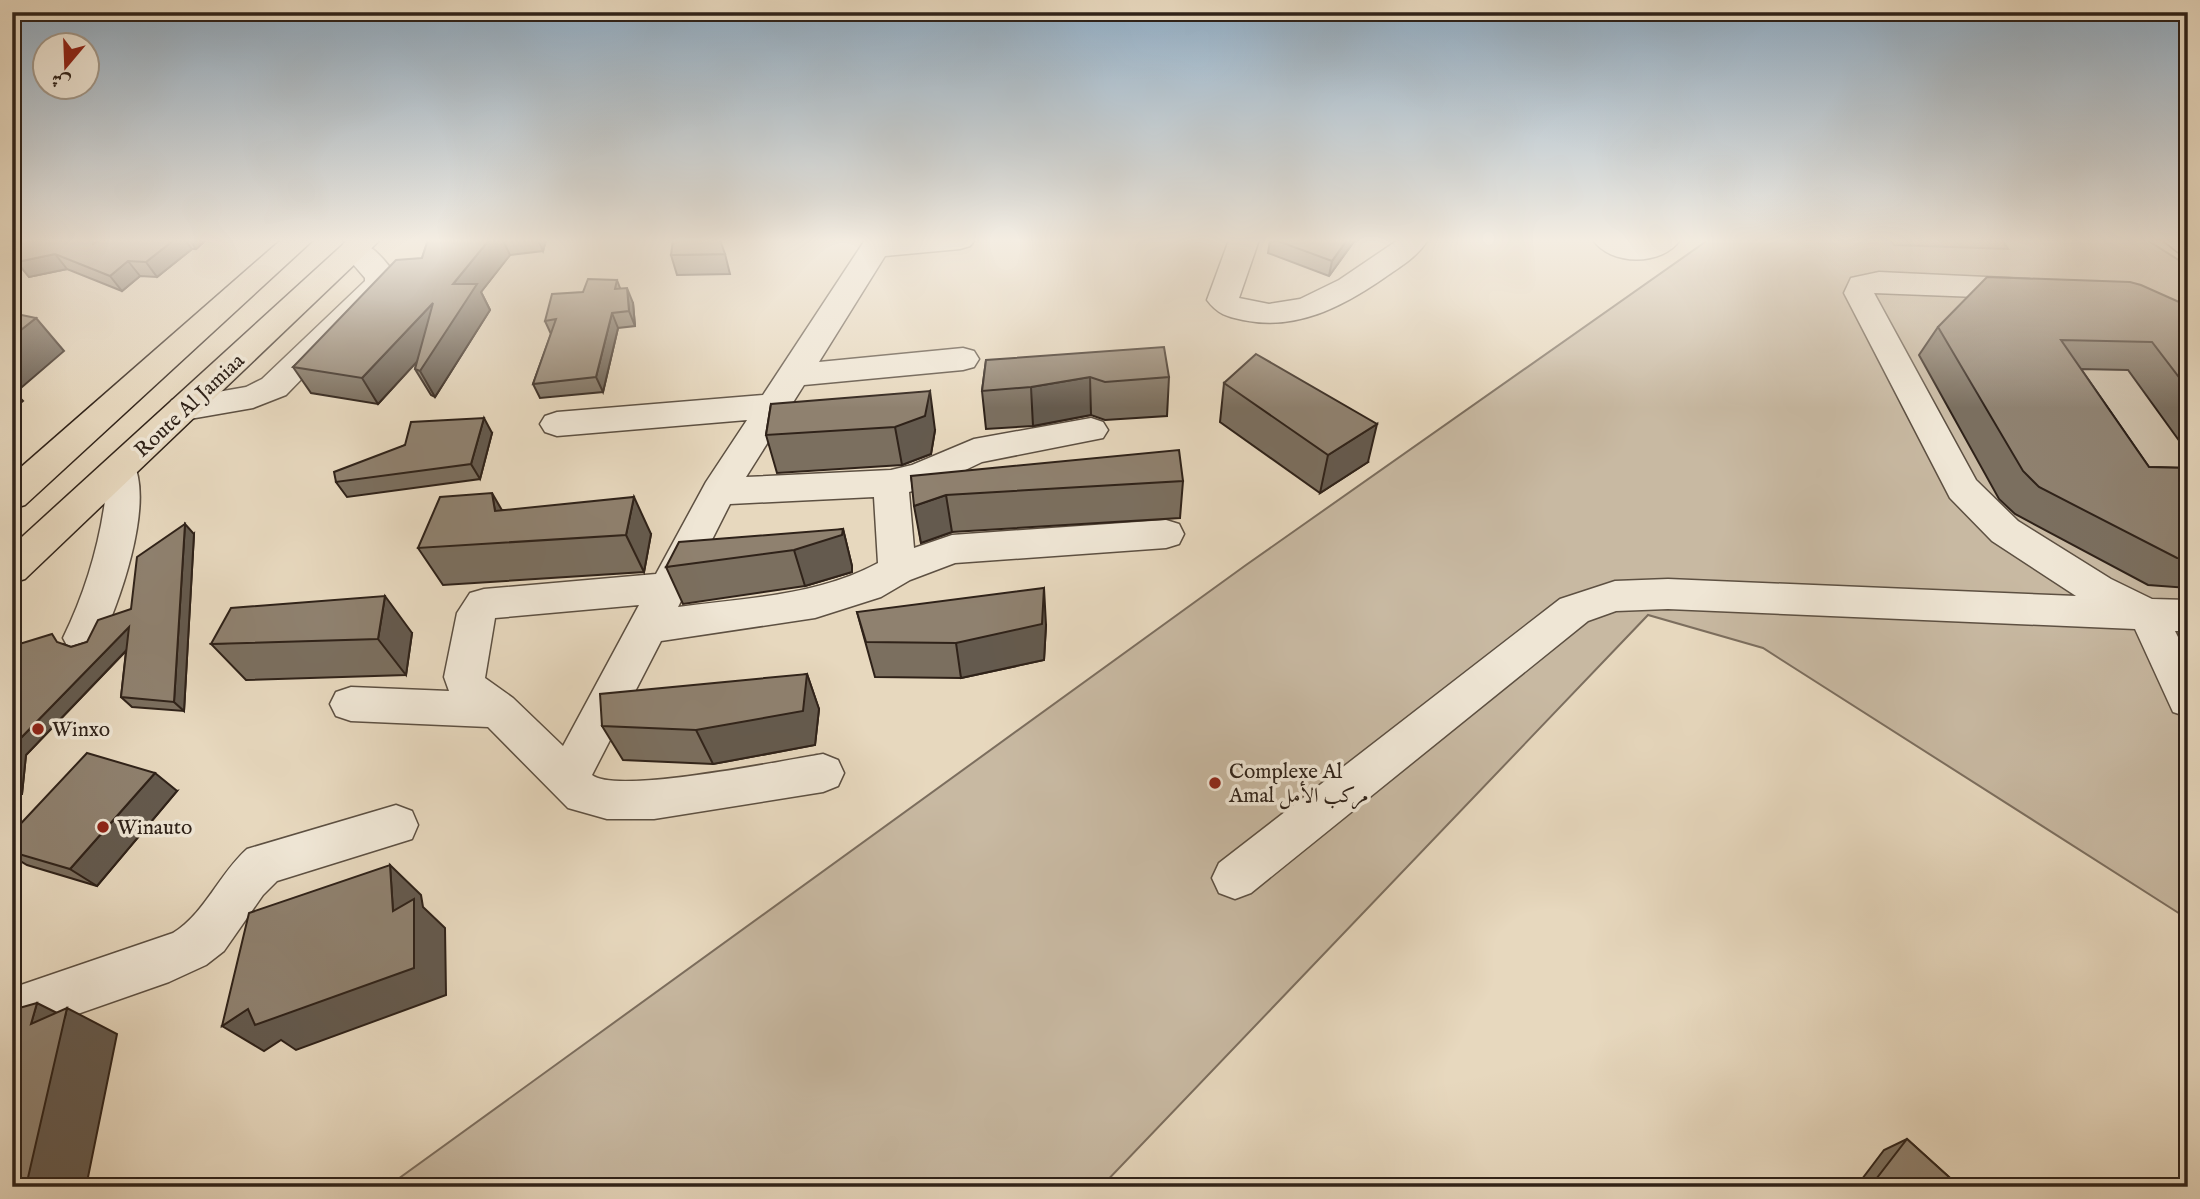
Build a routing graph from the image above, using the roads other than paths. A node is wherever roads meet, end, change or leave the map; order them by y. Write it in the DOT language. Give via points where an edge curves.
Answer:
graph roads {
  1 [pos="235,296"];
  2 [pos="304,296"];
  3 [pos="367,296"];
  4 [pos="844,296"];
  5 [pos="1224,296"];
  6 [pos="1333,296"];
  7 [pos="1860,296"];
  8 [pos="963,359"];
  9 [pos="793,375"];
  10 [pos="774,406"];
  11 [pos="184,408"];
  12 [pos="557,424"];
  13 [pos="1091,430"];
  14 [pos="120,468"];
  15 [pos="891,483"];
  16 [pos="719,491"];
  17 [pos="12,496"];
  18 [pos="1166,534"];
  19 [pos="12,569"];
  20 [pos="897,570"];
  21 [pos="666,588"];
  22 [pos="2148,614"];
  23 [pos="2188,615"];
  24 [pos="646,627"];
  25 [pos="83,638"];
  26 [pos="2188,700"];
  27 [pos="351,704"];
  28 [pos="498,710"];
  29 [pos="823,773"];
  30 [pos="568,779"];
  31 [pos="396,825"];
  32 [pos="1235,878"];
  33 [pos="12,1013"];
  1 -- 17 [label="main road"];
  2 -- 11 [label="main road, Route Al Jamiaa"];
  3 -- 11 [label="street" via="274,387 254,397"];
  4 -- 9 [label="street"];
  5 -- 6 [label="street" via="1229,306 1281,315 1315,307"];
  7 -- 22 [label="street" via="1963,489 2005,531 2097,590"];
  8 -- 9 [label="street"];
  9 -- 10 [label="street"];
  10 -- 12 [label="street"];
  10 -- 16 [label="street"];
  11 -- 14 [label="main road, Route Al Jamiaa"];
  13 -- 15 [label="street" via="974,451 921,476"];
  14 -- 19 [label="main road, Route Al Jamiaa"];
  14 -- 25 [label="street" via="123,505 100,602"];
  15 -- 16 [label="street"];
  15 -- 20 [label="street"];
  16 -- 21 [label="street"];
  18 -- 20 [label="street" via="952,549"];
  20 -- 24 [label="street" via="868,586 815,603"];
  21 -- 24 [label="street"];
  21 -- 28 [label="street" via="484,604 476,613 464,677 469,689"];
  22 -- 23 [label="street"];
  22 -- 26 [label="street"];
  22 -- 32 [label="street" via="1668,594 1615,596 1574,610"];
  24 -- 30 [label="street"];
  27 -- 28 [label="street"];
  28 -- 30 [label="street"];
  29 -- 30 [label="street" via="654,800 607,800 583,794"];
  31 -- 33 [label="street" via="263,864 205,937 190,949"];
}
